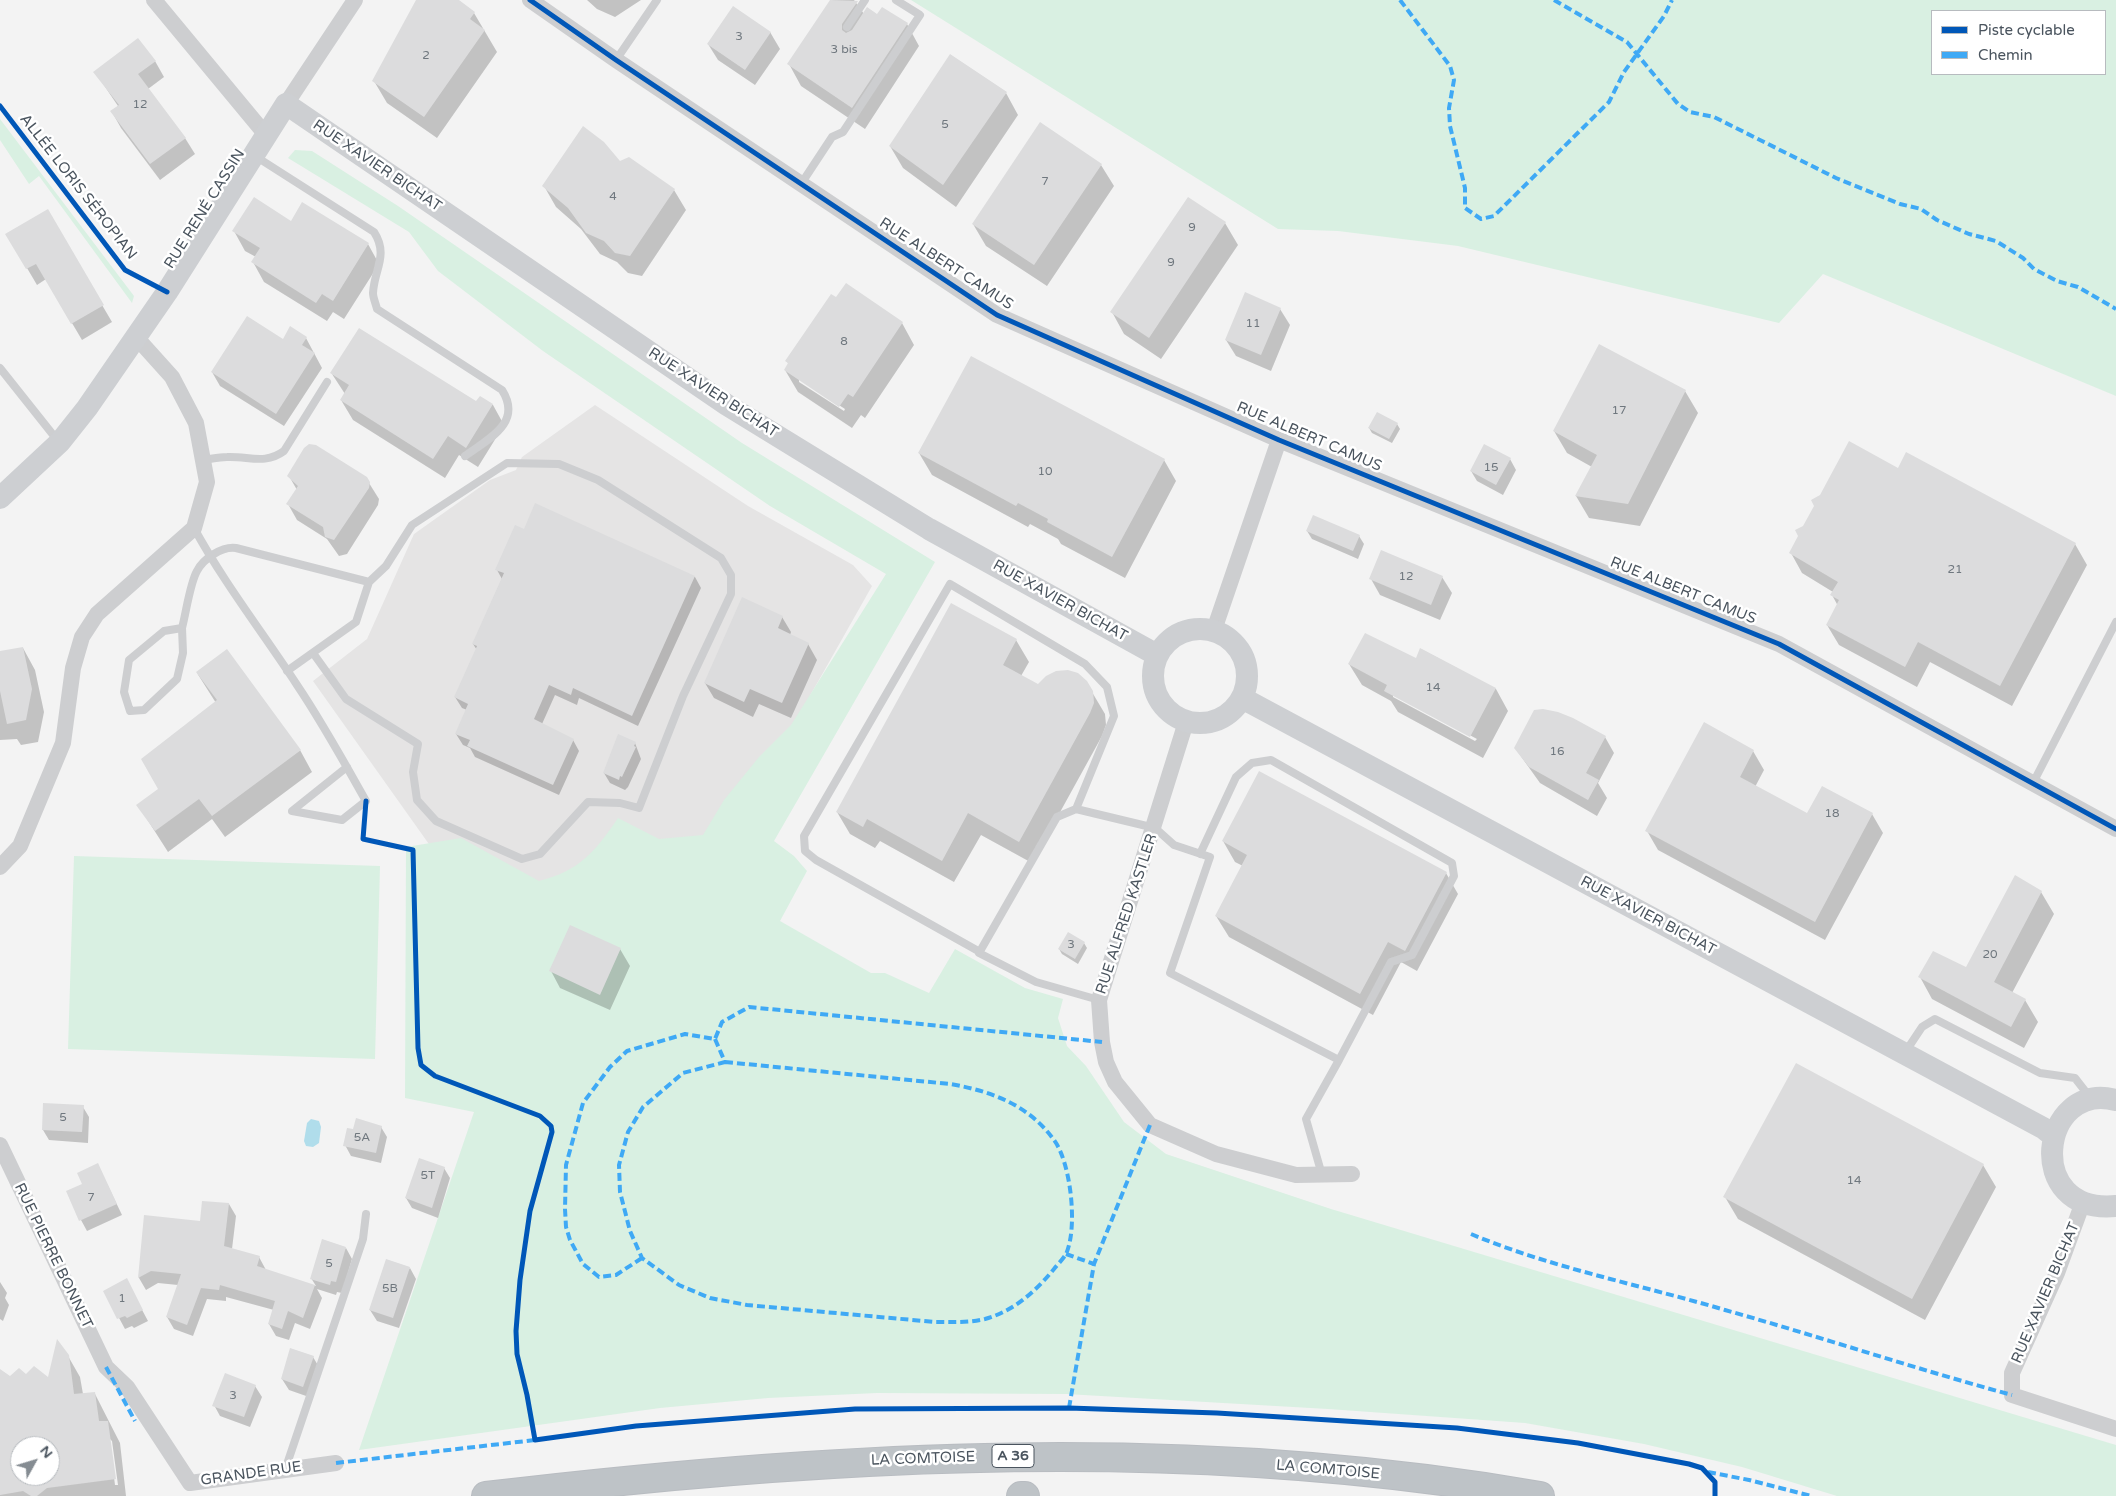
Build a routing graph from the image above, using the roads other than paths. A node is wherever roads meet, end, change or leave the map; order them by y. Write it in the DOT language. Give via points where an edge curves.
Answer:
graph roads {
  1 [pos="154,0"];
  2 [pos="355,0"];
  3 [pos="530,0"];
  4 [pos="656,0"];
  5 [pos="865,0"];
  6 [pos="896,0"];
  7 [pos="848,27"];
  8 [pos="616,60"];
  9 [pos="286,104"];
  10 [pos="266,135"];
  11 [pos="253,155"];
  12 [pos="801,184"];
  13 [pos="136,337"];
  14 [pos="0,368"];
  15 [pos="327,382"];
  16 [pos="1279,440"];
  17 [pos="60,442"];
  18 [pos="465,456"];
  19 [pos="203,460"];
  20 [pos="0,498"];
  21 [pos="194,528"];
  22 [pos="210,556"];
  23 [pos="369,582"];
  24 [pos="2116,622"];
  25 [pos="182,628"];
  26 [pos="1214,630"];
  27 [pos="313,653"];
  28 [pos="1157,655"];
  29 [pos="287,671"];
  30 [pos="1242,698"];
  31 [pos="1186,722"];
  32 [pos="347,767"];
  33 [pos="2033,783"];
  34 [pos="1076,809"];
  35 [pos="1155,828"];
  36 [pos="2116,829"];
  37 [pos="1200,854"];
  38 [pos="0,868"];
  39 [pos="980,952"];
  40 [pos="1100,1000"];
  41 [pos="1905,1053"];
  42 [pos="1339,1060"];
  43 [pos="2092,1100"];
  44 [pos="2116,1100"];
  45 [pos="2053,1136"];
  46 [pos="0,1146"];
  47 [pos="1352,1174"];
  48 [pos="1322,1175"];
  49 [pos="2083,1202"];
  50 [pos="2116,1206"];
  51 [pos="366,1214"];
  52 [pos="106,1367"];
  53 [pos="2116,1429"];
  54 [pos="336,1463"];
  55 [pos="285,1470"];
  56 [pos="486,1496"];
  57 [pos="1021,1496"];
  58 [pos="1025,1496"];
  59 [pos="1540,1496"];
  1 -- 10 [label="street"];
  2 -- 9 [label="street, RUE RENÉ CASSIN"];
  3 -- 8 [label="street, RUE ALBERT CAMUS"];
  4 -- 8 [label="lane"];
  5 -- 7 [label="lane"];
  6 -- 12 [label="lane" via="920,15 843,132 832,137"];
  8 -- 12 [label="street, RUE ALBERT CAMUS"];
  9 -- 10 [label="main road, RUE RENÉ CASSIN"];
  9 -- 28 [label="main road, RUE XAVIER BICHAT" via="727,405 930,529"];
  10 -- 11 [label="main road, RUE RENÉ CASSIN"];
  11 -- 13 [label="main road, RUE RENÉ CASSIN"];
  11 -- 18 [label="lane" via="374,232 381,242 381,260 373,294 378,308 502,390 507,398 509,416 504,426"];
  12 -- 16 [label="street, RUE ALBERT CAMUS" via="997,315"];
  13 -- 17 [label="main road, RUE RENÉ CASSIN"];
  13 -- 19 [label="street" via="172,377 196,423"];
  14 -- 17 [label="lane"];
  15 -- 19 [label="lane" via="284,451 275,458"];
  16 -- 26 [label="street"];
  16 -- 33 [label="street, RUE ALBERT CAMUS" via="1779,644"];
  17 -- 20 [label="main road, RUE RENÉ CASSIN"];
  19 -- 21 [label="street" via="207,482"];
  21 -- 22 [label="lane"];
  21 -- 38 [label="street" via="97,614 82,637 73,668 63,743 20,846"];
  22 -- 23 [label="lane" via="228,547"];
  22 -- 25 [label="lane" via="197,570"];
  22 -- 29 [label="lane"];
  23 -- 27 [label="lane" via="356,622"];
  23 -- 27 [label="lane" via="386,566 412,525 507,463 559,464 598,480 721,558 731,575 731,594 683,696 639,808 620,803 588,802 540,854 522,859 436,821 417,800 413,772 418,744 346,699"];
  24 -- 33 [label="lane"];
  25 -- 25 [label="lane" via="164,631 129,660 124,692 130,711 144,710 177,679 184,653"];
  26 -- 28 [label="main road" via="1201,628 1175,635"];
  26 -- 30 [label="main road" via="1229,638 1240,650 1247,682"];
  27 -- 29 [label="lane"];
  28 -- 31 [label="main road" via="1152,670 1153,687 1160,702"];
  29 -- 32 [label="lane"];
  30 -- 31 [label="main road" via="1232,711 1218,720 1202,724"];
  30 -- 41 [label="main road, RUE XAVIER BICHAT"];
  31 -- 35 [label="street, RUE ALFRED KASTLER"];
  32 -- 32 [label="lane" via="319,789 292,811 342,820 366,801"];
  33 -- 36 [label="street, RUE ALBERT CAMUS"];
  34 -- 35 [label="lane"];
  34 -- 39 [label="lane" via="1057,816"];
  34 -- 39 [label="lane" via="1114,716 1107,687 1085,664 950,584 804,836 805,851"];
  35 -- 37 [label="lane" via="1174,845"];
  35 -- 40 [label="street, RUE ALFRED KASTLER"];
  37 -- 42 [label="lane" via="1210,857 1170,973"];
  37 -- 42 [label="lane" via="1236,777 1252,763 1271,760 1452,863 1454,876 1412,955 1391,962"];
  39 -- 40 [label="lane" via="1036,982"];
  40 -- 48 [label="street, RUE ALFRED KASTLER" via="1106,1062 1115,1082 1150,1125 1216,1154 1296,1175"];
  41 -- 43 [label="lane" via="1922,1027 1935,1019 2040,1073 2075,1078"];
  41 -- 45 [label="main road, RUE XAVIER BICHAT"];
  42 -- 48 [label="lane" via="1306,1119"];
  43 -- 44 [label="main road"];
  43 -- 45 [label="main road" via="2075,1107"];
  45 -- 49 [label="main road" via="2051,1155 2055,1175 2067,1191"];
  46 -- 52 [label="street, RUE PIERRE BONNET"];
  47 -- 48 [label="street, RUE ALFRED KASTLER"];
  49 -- 50 [label="main road" via="2101,1207"];
  49 -- 53 [label="street, RUE XAVIER BICHAT" via="2057,1272 2012,1373 2012,1395"];
  51 -- 55 [label="lane" via="362,1239"];
  52 -- 55 [label="street, GRANDE RUE" via="127,1386 190,1482"];
  54 -- 55 [label="street, GRANDE RUE"];
  56 -- 59 [label="highway, LA COMTOISE / A 36" via="795,1466 911,1459 1071,1456 1309,1467 1418,1478"];
  57 -- 58 [label="highway"];
}
